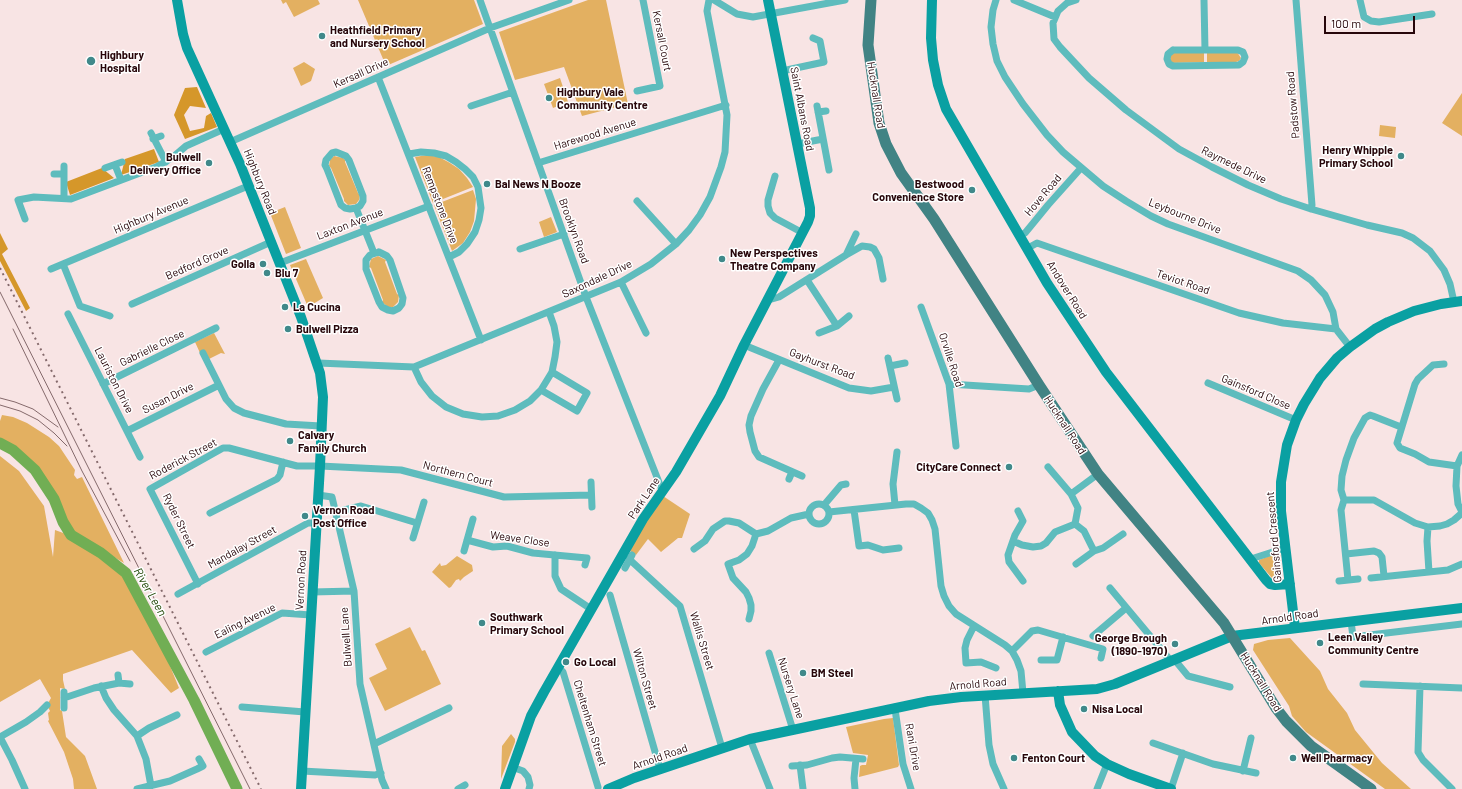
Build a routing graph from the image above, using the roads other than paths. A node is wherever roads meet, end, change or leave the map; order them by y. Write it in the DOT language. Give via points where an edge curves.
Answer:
graph roads {
  1 [pos="178,0"];
  2 [pos="480,0"];
  3 [pos="569,0"];
  4 [pos="643,0"];
  5 [pos="709,0"];
  6 [pos="714,0"];
  7 [pos="768,0"];
  8 [pos="845,0"];
  9 [pos="870,0"];
  10 [pos="932,0"];
  11 [pos="996,0"];
  12 [pos="1014,0"];
  13 [pos="1076,0"];
  14 [pos="1204,0"];
  15 [pos="1296,0"];
  16 [pos="1360,0"];
  17 [pos="832,1"];
  18 [pos="771,14"];
  19 [pos="1055,17"];
  20 [pos="1428,23"];
  21 [pos="490,28"];
  22 [pos="819,39"];
  23 [pos="1205,50"];
  24 [pos="782,71"];
  25 [pos="378,77"];
  26 [pos="637,91"];
  27 [pos="513,92"];
  28 [pos="726,105"];
  29 [pos="471,106"];
  30 [pos="826,111"];
  31 [pos="224,129"];
  32 [pos="161,136"];
  33 [pos="823,139"];
  34 [pos="230,142"];
  35 [pos="797,144"];
  36 [pos="409,154"];
  37 [pos="122,162"];
  38 [pos="166,162"];
  39 [pos="538,163"];
  40 [pos="115,164"];
  41 [pos="64,166"];
  42 [pos="105,168"];
  43 [pos="1081,168"];
  44 [pos="829,170"];
  45 [pos="54,174"];
  46 [pos="64,174"];
  47 [pos="775,176"];
  48 [pos="121,180"];
  49 [pos="248,186"];
  50 [pos="772,189"];
  51 [pos="780,192"];
  52 [pos="64,198"];
  53 [pos="637,201"];
  54 [pos="429,206"];
  55 [pos="356,208"];
  56 [pos="1311,209"];
  57 [pos="25,219"];
  58 [pos="808,222"];
  59 [pos="365,230"];
  60 [pos="802,233"];
  61 [pos="564,234"];
  62 [pos="856,234"];
  63 [pos="1020,235"];
  64 [pos="271,242"];
  65 [pos="676,244"];
  66 [pos="1028,248"];
  67 [pos="520,249"];
  68 [pos="374,253"];
  69 [pos="846,255"];
  70 [pos="449,257"];
  71 [pos="280,263"];
  72 [pos="63,264"];
  73 [pos="51,269"];
  74 [pos="873,274"];
  75 [pos="807,280"];
  76 [pos="621,282"];
  77 [pos="586,297"];
  78 [pos="769,297"];
  79 [pos="1458,302"];
  80 [pos="132,304"];
  81 [pos="921,307"];
  82 [pos="549,312"];
  83 [pos="68,314"];
  84 [pos="110,316"];
  85 [pos="849,316"];
  86 [pos="836,326"];
  87 [pos="211,328"];
  88 [pos="1336,329"];
  89 [pos="646,333"];
  90 [pos="819,333"];
  91 [pos="481,340"];
  92 [pos="744,345"];
  93 [pos="1350,347"];
  94 [pos="203,353"];
  95 [pos="888,358"];
  96 [pos="779,360"];
  97 [pos="905,363"];
  98 [pos="1444,364"];
  99 [pos="890,366"];
  100 [pos="414,367"];
  101 [pos="319,368"];
  102 [pos="552,372"];
  103 [pos="1208,383"];
  104 [pos="103,384"];
  105 [pos="949,384"];
  106 [pos="1039,384"];
  107 [pos="219,385"];
  108 [pos="894,387"];
  109 [pos="541,390"];
  110 [pos="897,399"];
  111 [pos="1296,420"];
  112 [pos="321,426"];
  113 [pos="1401,427"];
  114 [pos="127,431"];
  115 [pos="956,446"];
  116 [pos="897,452"];
  117 [pos="1462,455"];
  118 [pos="140,457"];
  119 [pos="283,462"];
  120 [pos="320,466"];
  121 [pos="1457,466"];
  122 [pos="1048,467"];
  123 [pos="792,472"];
  124 [pos="1098,474"];
  125 [pos="802,476"];
  126 [pos="789,479"];
  127 [pos="591,482"];
  128 [pos="846,484"];
  129 [pos="150,489"];
  130 [pos="662,490"];
  131 [pos="1071,494"];
  132 [pos="318,495"];
  133 [pos="591,496"];
  134 [pos="1344,500"];
  135 [pos="424,502"];
  136 [pos="824,505"];
  137 [pos="895,505"];
  138 [pos="592,506"];
  139 [pos="213,508"];
  140 [pos="854,510"];
  141 [pos="1018,511"];
  142 [pos="336,512"];
  143 [pos="829,512"];
  144 [pos="1462,512"];
  145 [pos="809,514"];
  146 [pos="473,519"];
  147 [pos="316,523"];
  148 [pos="417,523"];
  149 [pos="1075,524"];
  150 [pos="1428,527"];
  151 [pos="756,534"];
  152 [pos="1123,534"];
  153 [pos="413,538"];
  154 [pos="467,540"];
  155 [pos="1013,541"];
  156 [pos="899,548"];
  157 [pos="1286,548"];
  158 [pos="694,549"];
  159 [pos="1094,551"];
  160 [pos="464,552"];
  161 [pos="1346,554"];
  162 [pos="555,555"];
  163 [pos="1250,561"];
  164 [pos="1076,564"];
  165 [pos="1462,564"];
  166 [pos="586,565"];
  167 [pos="625,568"];
  168 [pos="1429,572"];
  169 [pos="1384,576"];
  170 [pos="1371,578"];
  171 [pos="1358,579"];
  172 [pos="1348,580"];
  173 [pos="1022,581"];
  174 [pos="1339,581"];
  175 [pos="198,584"];
  176 [pos="1290,584"];
  177 [pos="1110,588"];
  178 [pos="354,591"];
  179 [pos="312,592"];
  180 [pos="178,594"];
  181 [pos="610,595"];
  182 [pos="1126,608"];
  183 [pos="1462,608"];
  184 [pos="591,609"];
  185 [pos="311,615"];
  186 [pos="749,619"];
  187 [pos="1351,621"];
  188 [pos="1462,624"];
  189 [pos="974,626"];
  190 [pos="1295,628"];
  191 [pos="1092,636"];
  192 [pos="1232,636"];
  193 [pos="1063,637"];
  194 [pos="209,648"];
  195 [pos="1012,651"];
  196 [pos="768,653"];
  197 [pos="1101,658"];
  198 [pos="1041,660"];
  199 [pos="1173,660"];
  200 [pos="558,667"];
  201 [pos="996,668"];
  202 [pos="118,676"];
  203 [pos="119,683"];
  204 [pos="130,684"];
  205 [pos="101,686"];
  206 [pos="1367,686"];
  207 [pos="1420,686"];
  208 [pos="1230,687"];
  209 [pos="1462,688"];
  210 [pos="1058,691"];
  211 [pos="1023,693"];
  212 [pos="985,695"];
  213 [pos="48,705"];
  214 [pos="64,708"];
  215 [pos="242,708"];
  216 [pos="449,708"];
  217 [pos="895,709"];
  218 [pos="305,712"];
  219 [pos="177,715"];
  220 [pos="793,730"];
  221 [pos="136,736"];
  222 [pos="0,737"];
  223 [pos="1251,738"];
  224 [pos="750,739"];
  225 [pos="1153,743"];
  226 [pos="374,744"];
  227 [pos="722,748"];
  228 [pos="1183,753"];
  229 [pos="199,759"];
  230 [pos="1107,764"];
  231 [pos="512,767"];
  232 [pos="660,769"];
  233 [pos="302,771"];
  234 [pos="1243,771"];
  235 [pos="1256,773"];
  236 [pos="381,774"];
  237 [pos="465,785"];
  238 [pos="151,786"];
  239 [pos="598,787"];
  240 [pos="25,789"];
  241 [pos="137,789"];
  242 [pos="300,789"];
  243 [pos="386,789"];
  244 [pos="458,789"];
  245 [pos="505,789"];
  246 [pos="529,789"];
  247 [pos="608,789"];
  248 [pos="770,789"];
  249 [pos="803,789"];
  250 [pos="855,789"];
  251 [pos="911,789"];
  252 [pos="1004,789"];
  253 [pos="1097,789"];
  254 [pos="1171,789"];
  255 [pos="1371,789"];
  256 [pos="1452,789"];
  1 -- 31 [label="street, Highbury Road" via="187,48"];
  2 -- 21 [label="street, Brooklyn Road"];
  3 -- 21 [label="street, Kersall Drive"];
  4 -- 26 [label="street, Kersall Court" via="660,86"];
  5 -- 28 [label="street, Saxondale Drive" via="707,11"];
  6 -- 18 [label="street" via="745,16"];
  7 -- 18 [label="street, Saint Albans Road"];
  8 -- 17 [label="street"];
  9 -- 106 [label="main road, Hucknall Road" via="868,45 879,123 886,144 901,173 934,219"];
  10 -- 63 [label="street, Andover Road" via="931,38 938,85 946,109"];
  11 -- 43 [label="street, Leybourne Drive" via="991,27 992,44 1005,77 1047,135"];
  12 -- 19 [label="street"];
  13 -- 19 [label="street" via="1062,6"];
  14 -- 23 [label="street"];
  15 -- 56 [label="street, Padstow Road"];
  16 -- 20 [label="street" via="1364,17 1371,21 1380,22 1429,14"];
  17 -- 18 [label="street"];
  18 -- 24 [label="street, Saint Albans Road"];
  19 -- 56 [label="street, Raymede Drive" via="1053,35 1060,47 1126,110 1158,134 1212,168 1254,188"];
  21 -- 25 [label="street, Kersall Drive"];
  21 -- 27 [label="street, Brooklyn Road"];
  22 -- 24 [label="street" via="824,62"];
  23 -- 23 [label="street" via="1238,50 1243,52 1245,57 1239,65 1173,66 1167,59 1173,50"];
  24 -- 35 [label="street, Saint Albans Road"];
  25 -- 34 [label="street, Kersall Drive"];
  25 -- 36 [label="street, Rempstone Drive"];
  27 -- 29 [label="street"];
  27 -- 39 [label="street, Brooklyn Road"];
  28 -- 39 [label="street, Harewood Avenue"];
  28 -- 65 [label="street, Saxondale Drive" via="726,145 722,167 700,215"];
  30 -- 33 [label="street" via="817,109"];
  31 -- 34 [label="street, Highbury Road"];
  31 -- 38 [label="street" via="186,146"];
  32 -- 38 [label="street" via="152,136"];
  33 -- 35 [label="street"];
  33 -- 44 [label="street"];
  34 -- 49 [label="street, Highbury Road"];
  35 -- 58 [label="street, Saint Albans Road" via="810,212"];
  36 -- 54 [label="street, Rempstone Drive"];
  36 -- 70 [label="street" via="421,152 446,156 465,169 478,186 480,220 467,244"];
  37 -- 40 [label="street"];
  38 -- 48 [label="street"];
  39 -- 61 [label="street, Brooklyn Road"];
  40 -- 42 [label="street"];
  40 -- 48 [label="street"];
  41 -- 46 [label="street"];
  43 -- 63 [label="street, Hove Road" via="1025,233"];
  43 -- 88 [label="street, Leybourne Drive" via="1126,202 1151,216 1298,271 1311,280 1324,295"];
  45 -- 46 [label="street"];
  46 -- 52 [label="street"];
  47 -- 50 [label="street"];
  48 -- 52 [label="street" via="71,198"];
  49 -- 64 [label="street, Highbury Road"];
  49 -- 72 [label="street, Highbury Avenue"];
  50 -- 51 [label="street"];
  50 -- 60 [label="street" via="768,200 770,213"];
  52 -- 57 [label="street" via="34,197 18,200"];
  53 -- 65 [label="street"];
  54 -- 59 [label="street, Laxton Avenue"];
  54 -- 70 [label="street, Rempstone Drive"];
  55 -- 55 [label="street" via="345,208 341,204 325,165 332,153 342,153 349,160 363,196 360,206"];
  55 -- 59 [label="street"];
  56 -- 79 [label="street, Raymede Drive" via="1413,238 1430,251 1444,270"];
  58 -- 60 [label="street, Park Lane"];
  59 -- 68 [label="street"];
  59 -- 71 [label="street, Laxton Avenue"];
  60 -- 78 [label="street, Park Lane"];
  61 -- 67 [label="street"];
  61 -- 77 [label="street, Brooklyn Road"];
  62 -- 69 [label="street"];
  63 -- 66 [label="street, Andover Road"];
  64 -- 71 [label="street, Highbury Road"];
  64 -- 80 [label="street, Bedford Grove"];
  65 -- 76 [label="street, Saxondale Drive" via="651,264"];
  66 -- 88 [label="street, Teviot Road" via="1037,243 1239,313"];
  66 -- 163 [label="street, Andover Road" via="1047,283 1106,372"];
  68 -- 68 [label="street" via="379,252 387,256 402,292 402,304 393,311 382,307 366,269 366,260"];
  69 -- 74 [label="street" via="862,246 874,249 879,258 882,276"];
  69 -- 75 [label="street"];
  70 -- 91 [label="street, Rempstone Drive"];
  71 -- 101 [label="street, Highbury Road"];
  72 -- 73 [label="street, Highbury Avenue"];
  72 -- 84 [label="street" via="80,306"];
  75 -- 78 [label="street" via="779,298"];
  75 -- 86 [label="street"];
  76 -- 77 [label="street, Saxondale Drive"];
  76 -- 89 [label="street"];
  77 -- 82 [label="street, Saxondale Drive"];
  77 -- 130 [label="street, Brooklyn Road"];
  78 -- 92 [label="street, Park Lane"];
  79 -- 93 [label="street, Gainsford Crescent" via="1426,307 1400,316 1375,329"];
  81 -- 105 [label="street, Orville Road"];
  82 -- 91 [label="street, Saxondale Drive"];
  82 -- 102 [label="street" via="557,342"];
  83 -- 104 [label="street, Lauriston Drive"];
  85 -- 86 [label="street"];
  86 -- 90 [label="street"];
  87 -- 104 [label="street, Gabrielle Close"];
  88 -- 93 [label="street, Leybourne Drive"];
  91 -- 100 [label="street, Saxondale Drive"];
  92 -- 96 [label="street, Gayhurst Road"];
  92 -- 130 [label="street, Park Lane" via="720,396 676,472"];
  93 -- 111 [label="street, Gainsford Crescent" via="1320,378"];
  94 -- 107 [label="street"];
  95 -- 99 [label="street"];
  96 -- 108 [label="street, Gayhurst Road" via="849,388 871,391"];
  96 -- 123 [label="street" via="763,389 749,425 755,451 759,457"];
  97 -- 99 [label="street"];
  98 -- 113 [label="street" via="1431,362 1415,384"];
  99 -- 108 [label="street"];
  100 -- 101 [label="street, Saxondale Drive"];
  100 -- 109 [label="street" via="432,396 446,407 463,414 498,416 530,401"];
  101 -- 112 [label="street, Vernon Road"];
  102 -- 109 [label="street"];
  102 -- 109 [label="street" via="587,393 577,411"];
  103 -- 111 [label="street, Gainsford Close"];
  104 -- 114 [label="street, Lauriston Drive"];
  105 -- 106 [label="street" via="1029,389"];
  105 -- 115 [label="street, Orville Road"];
  106 -- 124 [label="main road, Hucknall Road"];
  107 -- 112 [label="street" via="230,404 244,413 286,424"];
  107 -- 114 [label="street, Susan Drive"];
  108 -- 110 [label="street"];
  111 -- 157 [label="street, Gainsford Crescent" via="1281,482 1281,511"];
  112 -- 120 [label="street, Vernon Road"];
  113 -- 121 [label="street" via="1396,440 1400,448 1429,462"];
  113 -- 134 [label="street" via="1370,415 1365,418 1346,460 1341,490"];
  114 -- 118 [label="street, Lauriston Drive"];
  116 -- 137 [label="street" via="893,484"];
  117 -- 121 [label="street"];
  119 -- 120 [label="street, Roderick Street" via="297,466"];
  119 -- 129 [label="street, Roderick Street" via="223,448"];
  119 -- 139 [label="street" via="277,479"];
  120 -- 132 [label="street, Vernon Road"];
  120 -- 133 [label="street, Northern Court" via="401,470 504,497"];
  121 -- 144 [label="street" via="1456,498"];
  122 -- 131 [label="street"];
  123 -- 125 [label="street"];
  123 -- 126 [label="street"];
  124 -- 131 [label="street"];
  124 -- 192 [label="main road, Hucknall Road" via="1224,623"];
  127 -- 133 [label="street"];
  128 -- 136 [label="street" via="841,485"];
  129 -- 175 [label="street, Ryder Street"];
  130 -- 184 [label="street, Park Lane"];
  131 -- 149 [label="street" via="1078,508"];
  132 -- 142 [label="street, Bulwell Lane" via="332,497"];
  132 -- 147 [label="street, Vernon Road"];
  133 -- 138 [label="street"];
  134 -- 150 [label="street" via="1374,500 1415,523"];
  134 -- 161 [label="street" via="1341,510"];
  135 -- 148 [label="street"];
  136 -- 143 [label="street"];
  136 -- 145 [label="street" via="812,506"];
  137 -- 140 [label="street"];
  137 -- 189 [label="street" via="914,504 932,520 944,596 956,614"];
  140 -- 143 [label="street"];
  140 -- 156 [label="street" via="859,546 868,545 883,550"];
  141 -- 155 [label="street" via="1023,521"];
  142 -- 148 [label="street" via="361,506"];
  142 -- 178 [label="street, Bulwell Lane"];
  143 -- 145 [label="street" via="828,519 820,524 814,522"];
  144 -- 150 [label="street" via="1447,524"];
  145 -- 151 [label="street" via="791,518 768,531"];
  146 -- 154 [label="street"];
  147 -- 175 [label="street, Mandalay Street" via="308,523"];
  147 -- 179 [label="street, Vernon Road"];
  148 -- 153 [label="street"];
  149 -- 155 [label="street" via="1055,532 1041,546 1033,547"];
  149 -- 159 [label="street" via="1084,531"];
  150 -- 168 [label="street" via="1426,541"];
  151 -- 158 [label="street" via="738,523 725,521 716,526"];
  151 -- 186 [label="street" via="747,554 739,560 726,561 733,578 749,598"];
  152 -- 159 [label="street"];
  154 -- 160 [label="street"];
  154 -- 162 [label="street, Weave Close" via="493,547 508,546 533,553"];
  155 -- 173 [label="street" via="1008,555 1009,562"];
  157 -- 163 [label="street"];
  157 -- 176 [label="street, Gainsford Crescent"];
  159 -- 164 [label="street"];
  161 -- 169 [label="street" via="1378,552 1382,557"];
  161 -- 172 [label="street"];
  162 -- 166 [label="street, Weave Close" via="587,558"];
  162 -- 184 [label="street" via="555,576 561,589"];
  163 -- 176 [label="street, Andover Road" via="1270,584"];
  165 -- 168 [label="street" via="1448,570"];
  167 -- 227 [label="street, Wallis Street" via="630,557 680,606"];
  168 -- 169 [label="street"];
  169 -- 170 [label="street"];
  171 -- 172 [label="street"];
  172 -- 174 [label="street"];
  175 -- 180 [label="street, Mandalay Street"];
  176 -- 190 [label="street, Gainsford Crescent"];
  177 -- 182 [label="street"];
  178 -- 179 [label="street"];
  178 -- 226 [label="street, Bulwell Lane" via="360,684"];
  179 -- 185 [label="street, Vernon Road"];
  181 -- 232 [label="street, Wilton Street"];
  182 -- 191 [label="street"];
  182 -- 199 [label="street"];
  183 -- 187 [label="street, Arnold Road"];
  184 -- 200 [label="street, Park Lane"];
  185 -- 194 [label="street, Ealing Avenue" via="282,613"];
  185 -- 218 [label="street, Vernon Road"];
  187 -- 188 [label="street" via="1352,637"];
  187 -- 190 [label="street, Arnold Road"];
  189 -- 195 [label="street"];
  189 -- 201 [label="street" via="965,648 966,663 981,662"];
  190 -- 192 [label="street, Arnold Road"];
  192 -- 199 [label="street, Arnold Road"];
  192 -- 255 [label="main road, Hucknall Road" via="1286,721 1311,746"];
  193 -- 195 [label="street" via="1035,630"];
  193 -- 197 [label="street" via="1104,649"];
  193 -- 198 [label="street" via="1057,660"];
  195 -- 211 [label="street" via="1021,671"];
  196 -- 220 [label="street, Nursery Lane"];
  199 -- 208 [label="street" via="1188,676 1219,681"];
  199 -- 210 [label="street, Arnold Road" via="1097,689"];
  200 -- 231 [label="street, Park Lane" via="531,716"];
  200 -- 239 [label="street, Cheltenham Street" via="563,672"];
  202 -- 203 [label="street"];
  203 -- 204 [label="street"];
  203 -- 205 [label="street"];
  205 -- 214 [label="street" via="64,695"];
  205 -- 221 [label="street" via="114,710"];
  206 -- 207 [label="street"];
  207 -- 209 [label="street"];
  207 -- 256 [label="street" via="1418,752 1422,760"];
  210 -- 211 [label="street, Arnold Road"];
  210 -- 230 [label="street" via="1060,705 1072,732 1095,756"];
  211 -- 212 [label="street, Arnold Road"];
  212 -- 217 [label="street, Arnold Road" via="929,701"];
  212 -- 252 [label="street" via="989,744"];
  213 -- 222 [label="street"];
  215 -- 218 [label="street"];
  216 -- 226 [label="street"];
  217 -- 220 [label="street, Arnold Road"];
  217 -- 251 [label="street, Rani Drive" via="903,764"];
  218 -- 233 [label="street, Vernon Road"];
  219 -- 221 [label="street"];
  220 -- 224 [label="street, Arnold Road"];
  221 -- 238 [label="street" via="146,759"];
  222 -- 240 [label="street"];
  223 -- 234 [label="street"];
  224 -- 227 [label="street, Arnold Road"];
  224 -- 248 [label="street"];
  225 -- 228 [label="street"];
  226 -- 236 [label="street, Bulwell Lane"];
  227 -- 232 [label="street, Arnold Road"];
  228 -- 234 [label="street"];
  228 -- 254 [label="street"];
  229 -- 238 [label="street" via="203,766 170,781"];
  230 -- 253 [label="street"];
  230 -- 254 [label="street"];
  231 -- 245 [label="street, Park Lane"];
  231 -- 246 [label="street" via="528,777"];
  232 -- 247 [label="street, Arnold Road"];
  233 -- 236 [label="street"];
  233 -- 242 [label="street, Vernon Road"];
  234 -- 235 [label="street"];
  236 -- 243 [label="street, Bulwell Lane"];
  237 -- 244 [label="street"];
  238 -- 241 [label="street"];
  249 -- 250 [label="street" via="796,766 832,758 860,759 854,778"];
}
